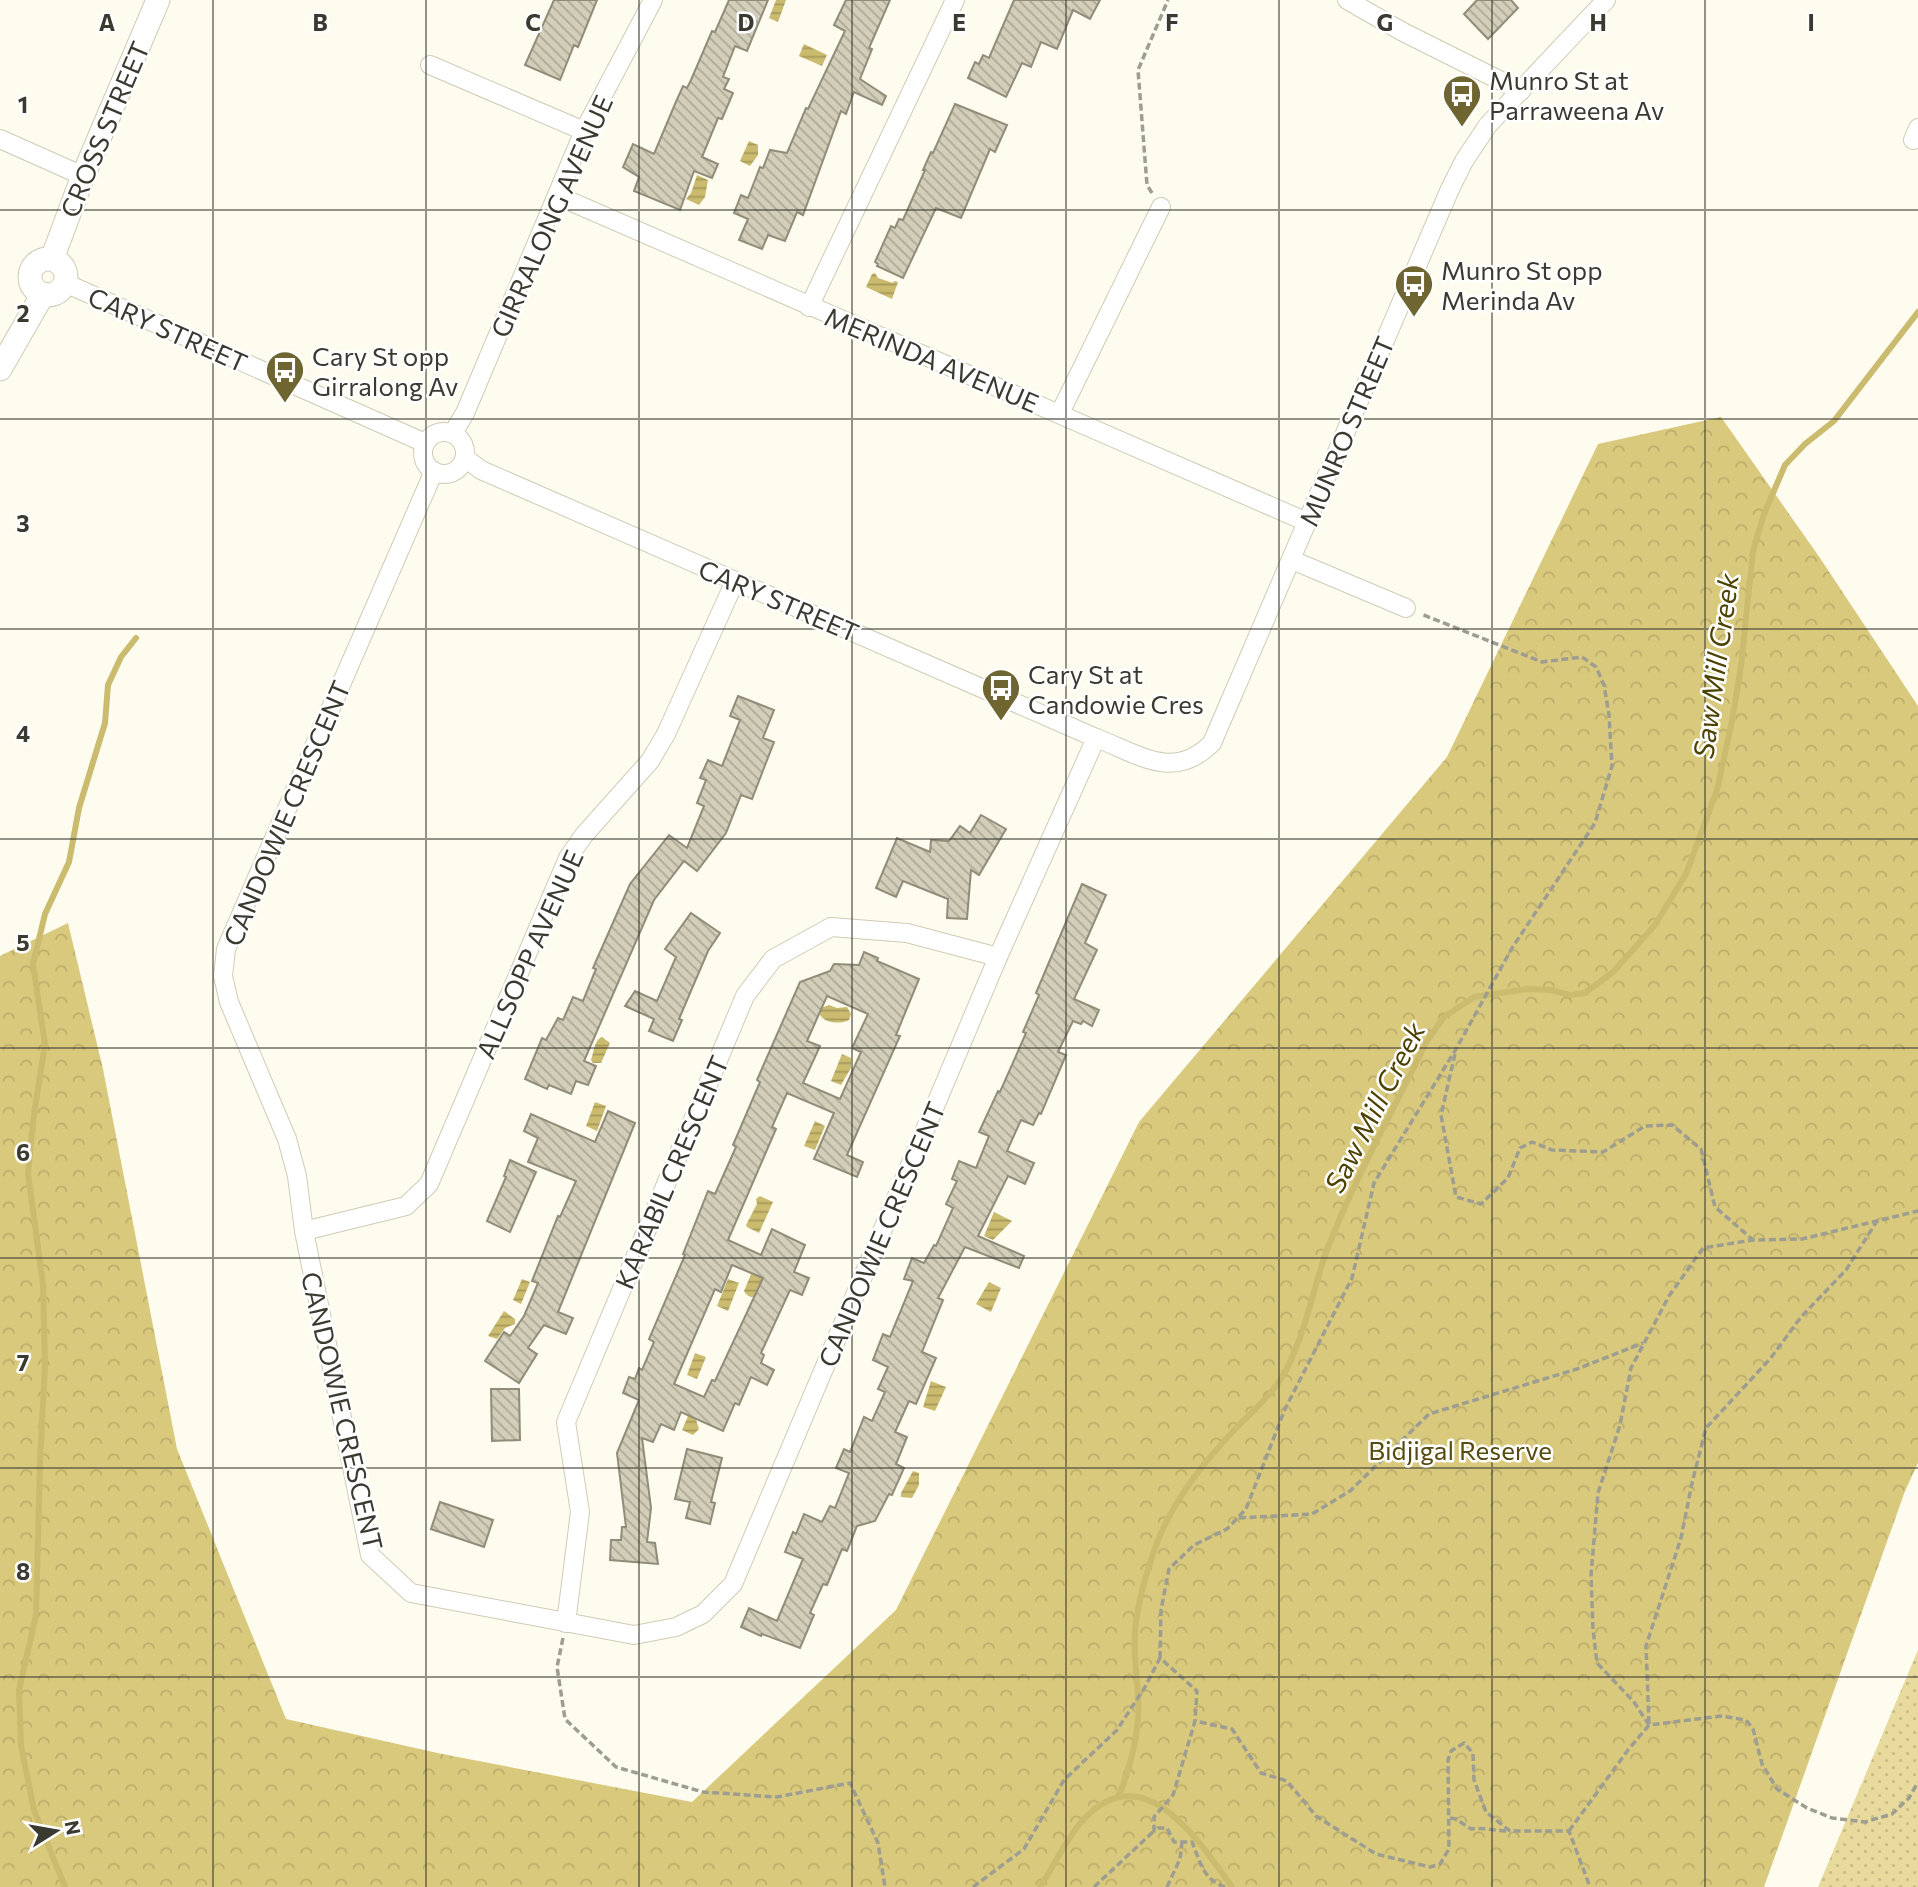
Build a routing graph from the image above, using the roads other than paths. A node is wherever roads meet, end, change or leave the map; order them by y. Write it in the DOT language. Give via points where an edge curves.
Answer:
graph roads {
  1 [pos="158,0"];
  2 [pos="653,0"];
  3 [pos="955,0"];
  4 [pos="1347,0"];
  5 [pos="1606,0"];
  6 [pos="430,65"];
  7 [pos="1521,91"];
  8 [pos="584,131"];
  9 [pos="0,139"];
  10 [pos="83,177"];
  11 [pos="558,196"];
  12 [pos="1161,207"];
  13 [pos="52,259"];
  14 [pos="65,282"];
  15 [pos="43,294"];
  16 [pos="810,307"];
  17 [pos="0,369"];
  18 [pos="1060,413"];
  19 [pos="453,433"];
  20 [pos="425,443"];
  21 [pos="465,458"];
  22 [pos="434,471"];
  23 [pos="1307,522"];
  24 [pos="1292,561"];
  25 [pos="735,581"];
  26 [pos="1406,608"];
  27 [pos="1096,738"];
  28 [pos="998,957"];
  29 [pos="304,1231"];
  30 [pos="566,1623"];
  1 -- 10 [label="street, CROSS STREET"];
  2 -- 8 [label="street, GIRRALONG AVENUE"];
  3 -- 16 [label="street"];
  4 -- 7 [label="street"];
  5 -- 7 [label="street, MUNRO STREET"];
  6 -- 8 [label="street"];
  7 -- 23 [label="street, MUNRO STREET" via="1488,125 1450,189"];
  8 -- 11 [label="street, GIRRALONG AVENUE"];
  9 -- 10 [label="street"];
  10 -- 13 [label="street, CROSS STREET"];
  11 -- 16 [label="street, MERINDA AVENUE"];
  11 -- 19 [label="street, GIRRALONG AVENUE"];
  12 -- 18 [label="street"];
  13 -- 14 [label="street" via="65,270"];
  13 -- 15 [label="street" via="35,264 30,275 33,287"];
  14 -- 15 [label="street" via="54,294"];
  14 -- 20 [label="street, CARY STREET"];
  15 -- 17 [label="street"];
  16 -- 18 [label="street, MERINDA AVENUE"];
  18 -- 23 [label="street, MERINDA AVENUE"];
  19 -- 20 [label="street" via="440,432"];
  19 -- 21 [label="street" via="465,448"];
  20 -- 22 [label="street" via="424,460"];
  21 -- 22 [label="street" via="457,470"];
  21 -- 25 [label="street, CARY STREET" via="481,470"];
  22 -- 29 [label="street, CANDOWIE CRESCENT" via="226,949 223,976 229,1002 287,1139"];
  23 -- 24 [label="street, MUNRO STREET"];
  24 -- 26 [label="street"];
  24 -- 27 [label="street, MUNRO STREET" via="1212,743 1203,752 1187,761 1163,764"];
  25 -- 27 [label="street, CARY STREET"];
  25 -- 29 [label="street, ALLSOPP AVENUE" via="650,761 568,858 429,1184 406,1206"];
  27 -- 28 [label="street, CANDOWIE CRESCENT"];
  28 -- 30 [label="street, CANDOWIE CRESCENT" via="733,1584 703,1614 676,1627 634,1635"];
  28 -- 30 [label="street, KARABIL CRESCENT" via="907,933 831,927 773,958 745,996 566,1422 580,1512"];
  29 -- 30 [label="street, CANDOWIE CRESCENT" via="370,1555 411,1593"];
}
